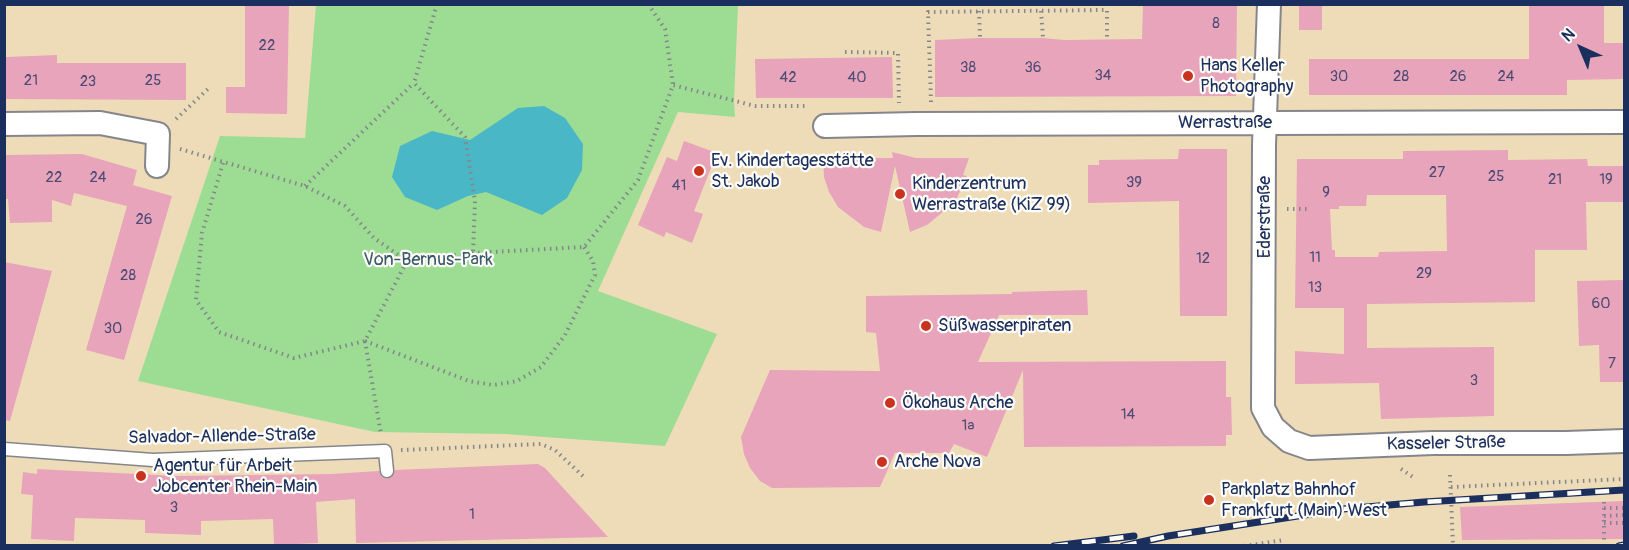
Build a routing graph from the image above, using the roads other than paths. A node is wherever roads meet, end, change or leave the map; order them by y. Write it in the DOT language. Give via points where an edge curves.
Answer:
graph roads {
  1 [pos="1269,4"];
  2 [pos="1624,122"];
  3 [pos="1265,123"];
  4 [pos="4,124"];
  5 [pos="825,126"];
  6 [pos="158,166"];
  7 [pos="1273,427"];
  8 [pos="1624,441"];
  9 [pos="4,449"];
  10 [pos="387,471"];
  1 -- 3 [label="street, Ederstraße"];
  2 -- 3 [label="street, Werrastraße"];
  3 -- 5 [label="street, Werrastraße"];
  3 -- 7 [label="street, Ederstraße" via="1263,408"];
  4 -- 6 [label="street" via="100,123 158,134"];
  7 -- 8 [label="street, Kasseler Straße" via="1289,441 1309,448 1433,442"];
  9 -- 10 [label="lane, Salvador-Allende-Straße" via="153,460 385,451"];
}
